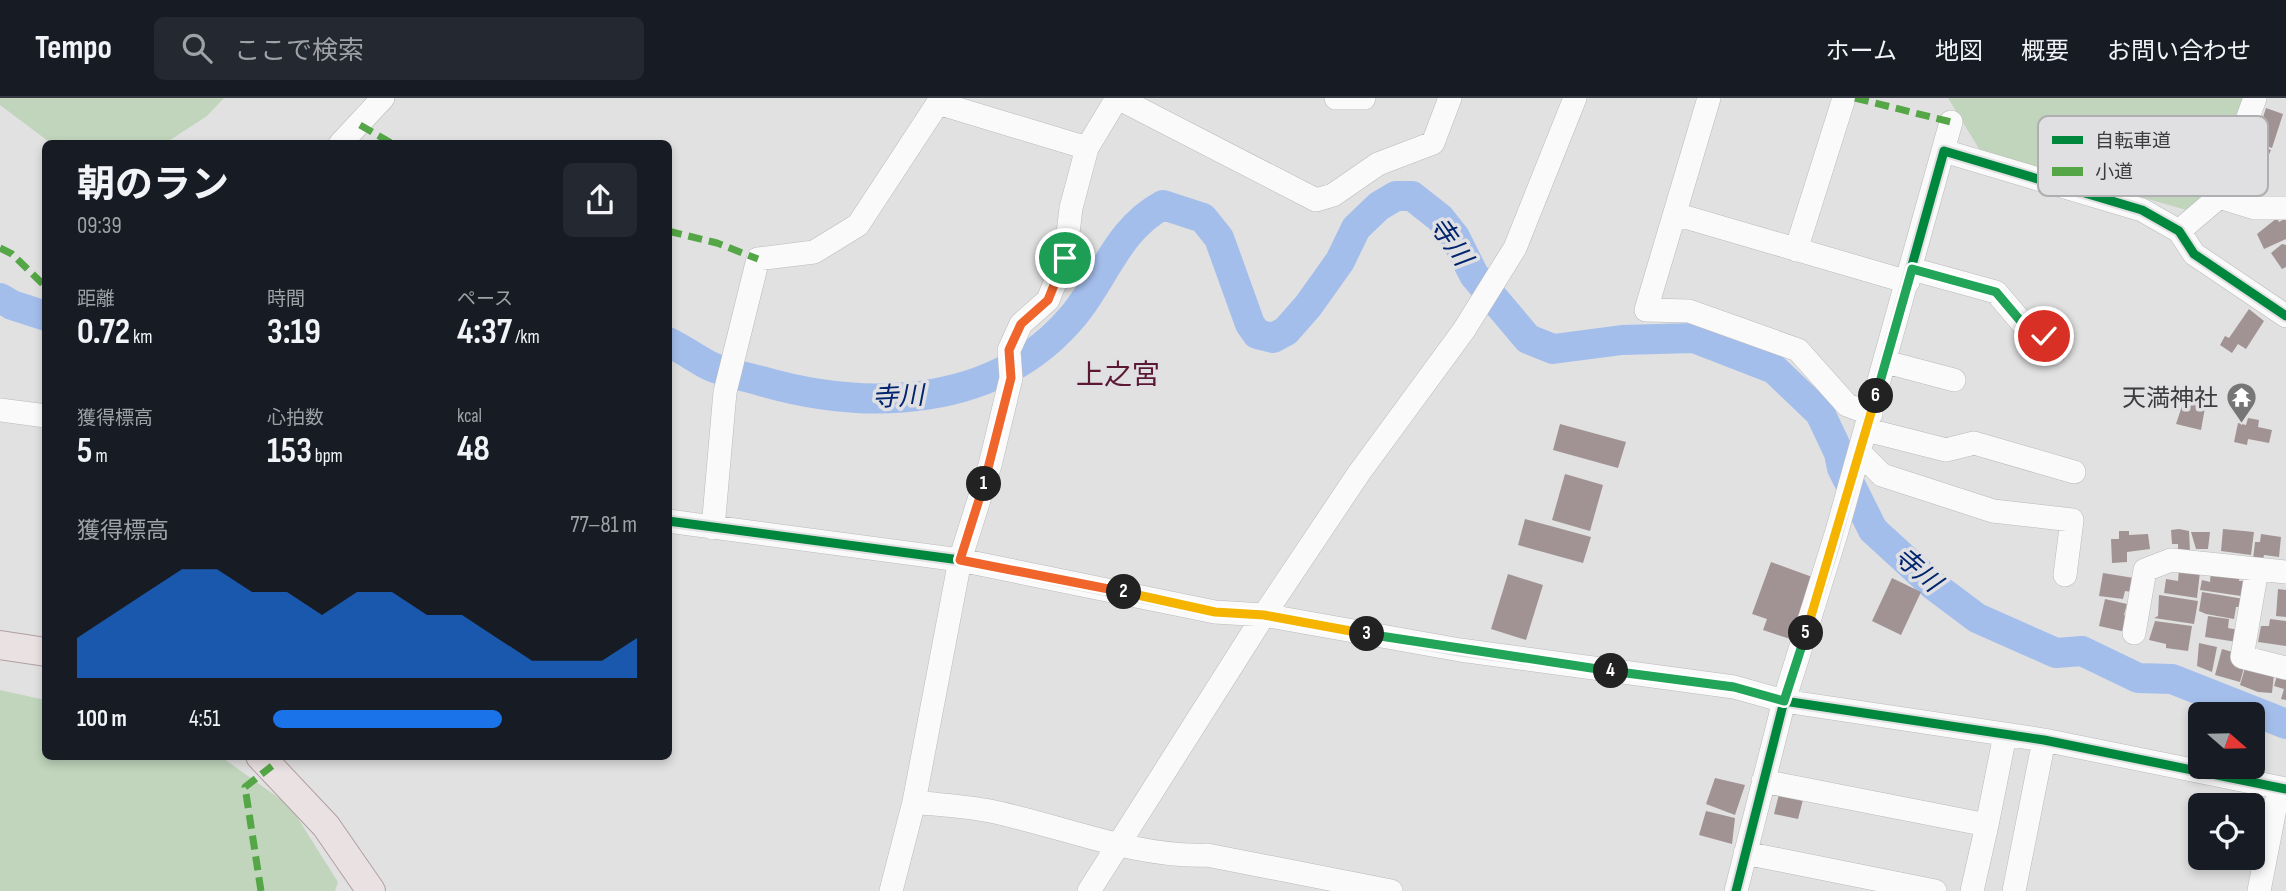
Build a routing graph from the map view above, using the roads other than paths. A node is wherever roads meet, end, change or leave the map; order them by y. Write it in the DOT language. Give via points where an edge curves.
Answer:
graph roads {
  1 [pos="383,98"];
  2 [pos="1118,98"];
  3 [pos="1336,98"];
  4 [pos="1364,98"];
  5 [pos="1450,98"];
  6 [pos="1575,98"];
  7 [pos="1710,98"];
  8 [pos="1844,98"];
  9 [pos="2255,98"];
  10 [pos="2248,116"];
  11 [pos="1951,122"];
  12 [pos="344,140"];
  13 [pos="1087,148"];
  14 [pos="1944,152"];
  15 [pos="2038,180"];
  16 [pos="2094,196"];
  17 [pos="2219,197"];
  18 [pos="2286,208"];
  19 [pos="1675,214"];
  20 [pos="2179,231"];
  21 [pos="1796,250"];
  22 [pos="1910,276"];
  23 [pos="2286,316"];
  24 [pos="2053,354"];
  25 [pos="1885,362"];
  26 [pos="1954,380"];
  27 [pos="0,410"];
  28 [pos="42,415"];
  29 [pos="1869,422"];
  30 [pos="1860,453"];
  31 [pos="2074,472"];
  32 [pos="672,522"];
  33 [pos="713,528"];
  34 [pos="960,560"];
  35 [pos="2258,569"];
  36 [pos="2286,572"];
  37 [pos="2065,575"];
  38 [pos="1264,615"];
  39 [pos="2134,633"];
  40 [pos="0,645"];
  41 [pos="42,651"];
  42 [pos="2286,668"];
  43 [pos="1784,701"];
  44 [pos="2005,734"];
  45 [pos="2044,740"];
  46 [pos="264,760"];
  47 [pos="1763,781"];
  48 [pos="2283,789"];
  49 [pos="914,802"];
  50 [pos="1987,825"];
  51 [pos="1120,843"];
  52 [pos="1745,853"];
  53 [pos="372,891"];
  54 [pos="891,891"];
  55 [pos="1089,891"];
  56 [pos="1391,891"];
  57 [pos="1736,891"];
  58 [pos="1935,891"];
  59 [pos="1972,891"];
  60 [pos="2014,891"];
  61 [pos="2259,891"];
  1 -- 12 [label="street"];
  2 -- 5 [label="street" via="1316,200 1333,195 1378,164 1433,143"];
  2 -- 13 [label="street"];
  3 -- 4 [label="street"];
  6 -- 38 [label="street" via="1515,248 1464,330 1359,473"];
  7 -- 19 [label="street"];
  8 -- 21 [label="street"];
  9 -- 10 [label="street"];
  11 -- 14 [label="street"];
  13 -- 33 [label="street" via="938,103 858,225 814,253 758,259 725,392"];
  13 -- 34 [label="street" via="1071,208 1065,258 1048,300 1021,324 1009,350 1011,378"];
  14 -- 15 [label="street"];
  14 -- 22 [label="street"];
  16 -- 20 [label="street" via="2142,210"];
  17 -- 18 [label="street" via="2255,208"];
  17 -- 20 [label="street"];
  19 -- 21 [label="street"];
  19 -- 29 [label="street" via="1646,310 1689,311 1798,350 1847,405"];
  20 -- 23 [label="street" via="2194,254"];
  21 -- 22 [label="street"];
  22 -- 24 [label="street" via="1996,292 2029,331 2044,336"];
  22 -- 25 [label="street"];
  25 -- 26 [label="street"];
  25 -- 29 [label="street"];
  27 -- 28 [label="street"];
  29 -- 30 [label="street"];
  29 -- 31 [label="street" via="1946,450 1974,443"];
  30 -- 37 [label="street" via="1882,475 1993,511 2072,520"];
  30 -- 43 [label="street"];
  32 -- 33 [label="street"];
  33 -- 34 [label="street"];
  34 -- 38 [label="street" via="1215,612"];
  34 -- 49 [label="street"];
  35 -- 36 [label="street"];
  35 -- 39 [label="street" via="2171,560 2145,570"];
  35 -- 42 [label="street" via="2242,657"];
  38 -- 43 [label="street" via="1460,650 1734,687"];
  38 -- 51 [label="street"];
  40 -- 41 [label="main road"];
  43 -- 44 [label="street"];
  43 -- 47 [label="street"];
  44 -- 45 [label="street"];
  44 -- 50 [label="street"];
  45 -- 48 [label="street"];
  45 -- 60 [label="street"];
  46 -- 53 [label="main road" via="326,826"];
  47 -- 50 [label="street"];
  47 -- 52 [label="street"];
  48 -- 61 [label="street"];
  49 -- 51 [label="street" via="988,810"];
  49 -- 54 [label="street"];
  50 -- 59 [label="street"];
  51 -- 55 [label="street"];
  51 -- 56 [label="street"];
  52 -- 57 [label="street"];
  52 -- 58 [label="street"];
}
